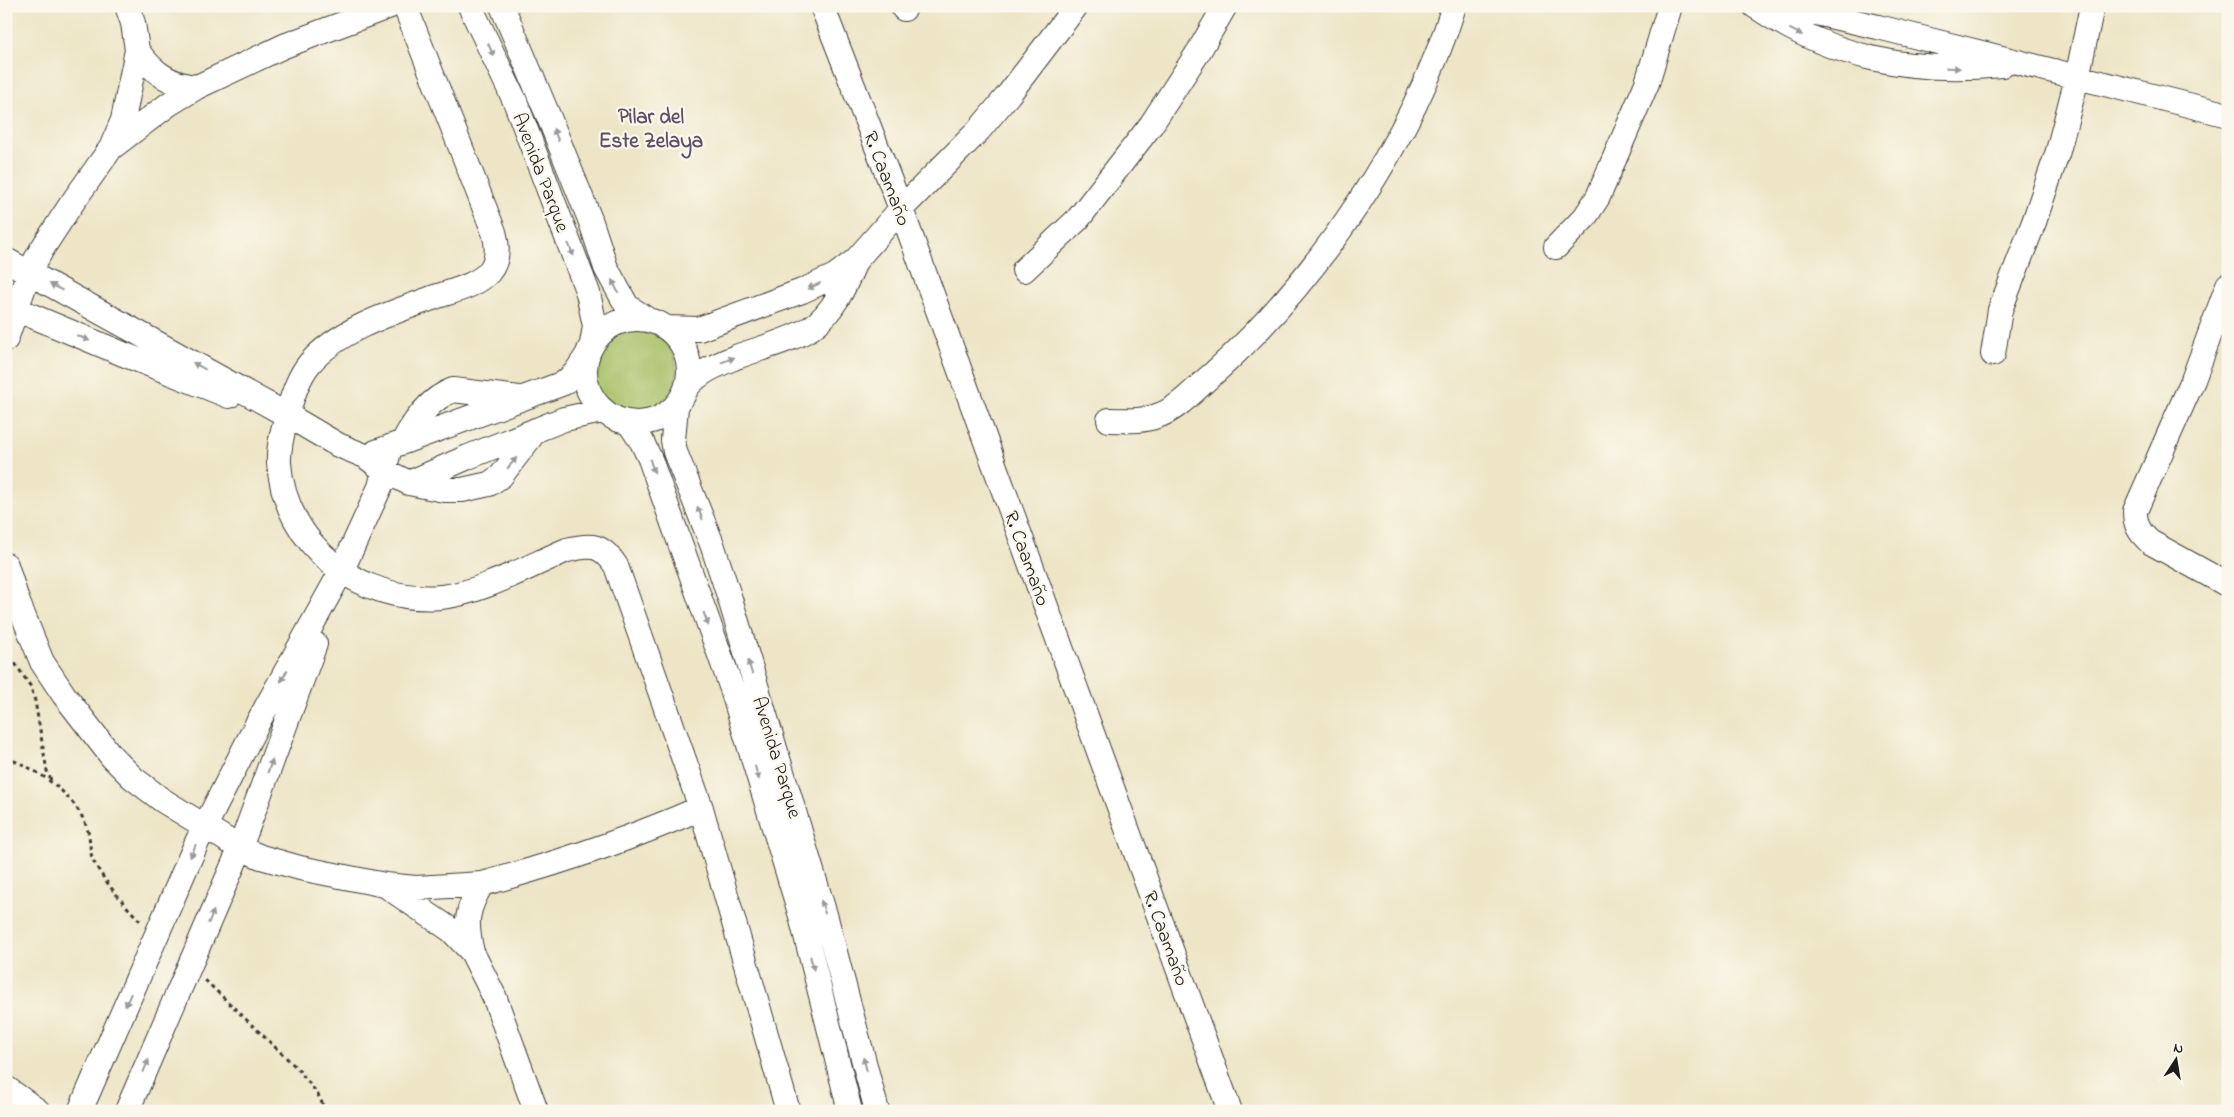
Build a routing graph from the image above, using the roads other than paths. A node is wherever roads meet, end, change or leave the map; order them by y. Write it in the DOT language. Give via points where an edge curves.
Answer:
graph roads {
  1 [pos="127,6"];
  2 [pos="390,6"];
  3 [pos="405,6"];
  4 [pos="470,6"];
  5 [pos="502,6"];
  6 [pos="822,6"];
  7 [pos="1076,6"];
  8 [pos="1225,6"];
  9 [pos="1454,6"];
  10 [pos="1670,6"];
  11 [pos="1755,6"];
  12 [pos="1785,6"];
  13 [pos="2092,6"];
  14 [pos="1830,16"];
  15 [pos="1881,17"];
  16 [pos="1925,40"];
  17 [pos="1823,44"];
  18 [pos="137,50"];
  19 [pos="2018,64"];
  20 [pos="1920,66"];
  21 [pos="2078,78"];
  22 [pos="197,87"];
  23 [pos="2228,115"];
  24 [pos="111,148"];
  25 [pos="901,209"];
  26 [pos="1556,247"];
  27 [pos="6,260"];
  28 [pos="856,260"];
  29 [pos="1024,270"];
  30 [pos="29,272"];
  31 [pos="2228,285"];
  32 [pos="11,307"];
  33 [pos="759,307"];
  34 [pos="657,324"];
  35 [pos="6,339"];
  36 [pos="768,345"];
  37 [pos="589,351"];
  38 [pos="1993,354"];
  39 [pos="688,386"];
  40 [pos="552,388"];
  41 [pos="525,398"];
  42 [pos="676,407"];
  43 [pos="489,411"];
  44 [pos="602,411"];
  45 [pos="287,415"];
  46 [pos="564,419"];
  47 [pos="1109,420"];
  48 [pos="628,423"];
  49 [pos="536,430"];
  50 [pos="501,443"];
  51 [pos="396,444"];
  52 [pos="365,456"];
  53 [pos="385,471"];
  54 [pos="409,483"];
  55 [pos="6,565"];
  56 [pos="341,572"];
  57 [pos="2228,585"];
  58 [pos="701,808"];
  59 [pos="205,827"];
  60 [pos="240,848"];
  61 [pos="482,884"];
  62 [pos="385,885"];
  63 [pos="472,952"];
  64 [pos="6,1088"];
  65 [pos="38,1111"];
  66 [pos="80,1111"];
  67 [pos="127,1111"];
  68 [pos="536,1111"];
  69 [pos="788,1111"];
  70 [pos="850,1111"];
  71 [pos="877,1111"];
  72 [pos="1230,1111"];
  1 -- 18 [label="street"];
  2 -- 22 [label="street" via="284,46"];
  3 -- 45 [label="street" via="494,232 498,244 495,264 471,284 384,315 324,350 300,378"];
  4 -- 37 [label="street, Avenida Parque, one-way" via="515,101 585,285 595,326"];
  34 -- 5 [label="street, Avenida Parque, one-way" via="627,306 606,268 591,222"];
  6 -- 25 [label="street, R. Caamaño"];
  7 -- 25 [label="street" via="979,130"];
  8 -- 29 [label="street" via="1200,51 1151,124 1078,219"];
  9 -- 47 [label="street" via="1428,75 1396,141 1356,206 1294,289 1246,343 1176,406 1158,416 1138,421"];
  10 -- 26 [label="street" via="1647,83 1598,197 1585,217"];
  11 -- 17 [label="street, one-way" via="1784,26"];
  12 -- 14 [label="street"];
  13 -- 21 [label="street"];
  14 -- 15 [label="street"];
  14 -- 17 [label="street"];
  15 -- 16 [label="street"];
  16 -- 19 [label="street"];
  16 -- 20 [label="street"];
  17 -- 20 [label="street" via="1875,59"];
  18 -- 22 [label="street" via="160,75 184,86"];
  18 -- 24 [label="street" via="123,120"];
  20 -- 19 [label="street, one-way" via="1971,68"];
  19 -- 21 [label="street"];
  21 -- 23 [label="street"];
  21 -- 38 [label="street" via="2043,197 2000,310"];
  22 -- 24 [label="street"];
  24 -- 30 [label="street"];
  25 -- 28 [label="street"];
  25 -- 72 [label="street, R. Caamaño"];
  27 -- 30 [label="street"];
  28 -- 33 [label="street, one-way" via="836,276"];
  28 -- 36 [label="street" via="838,297 820,321 804,332"];
  30 -- 32 [label="street"];
  45 -- 30 [label="street, one-way"];
  31 -- 57 [label="street" via="2193,380 2135,511 2137,527 2150,542"];
  32 -- 35 [label="street"];
  32 -- 45 [label="street, one-way" via="210,389"];
  33 -- 34 [label="street" via="699,329"];
  33 -- 36 [label="street" via="771,316 774,326"];
  34 -- 37 [label="street" via="632,319 616,323 602,332"];
  34 -- 39 [label="street" via="678,339 687,353"];
  39 -- 36 [label="street, one-way" via="714,366"];
  37 -- 40 [label="street" via="576,372"];
  37 -- 44 [label="street" via="584,372 586,386"];
  39 -- 42 [label="street"];
  40 -- 41 [label="street"];
  40 -- 46 [label="street"];
  41 -- 43 [label="street"];
  41 -- 51 [label="street" via="453,390 432,403"];
  42 -- 48 [label="street" via="662,418 646,423"];
  71 -- 42 [label="street, Avenida Parque, one-way" via="826,918 732,608 712,544 676,452 673,440"];
  43 -- 50 [label="street"];
  43 -- 51 [label="street"];
  44 -- 46 [label="street"];
  44 -- 48 [label="street"];
  45 -- 52 [label="street" via="338,445"];
  45 -- 56 [label="street" via="279,461 286,499 306,538"];
  46 -- 49 [label="street"];
  48 -- 70 [label="street, Avenida Parque, one-way" via="650,459 732,689 801,916"];
  49 -- 50 [label="street"];
  54 -- 49 [label="street, one-way" via="444,490 489,484 501,476"];
  50 -- 54 [label="street"];
  51 -- 52 [label="street"];
  51 -- 53 [label="street"];
  52 -- 53 [label="street"];
  53 -- 54 [label="street"];
  53 -- 56 [label="street"];
  55 -- 59 [label="street" via="22,616 42,662 75,710 112,758 133,778"];
  56 -- 58 [label="street" via="378,590 441,597 466,593 567,550 588,547 604,550 616,566"];
  56 -- 59 [label="street, one-way" via="257,724"];
  60 -- 56 [label="street, one-way"];
  58 -- 61 [label="street" via="651,830"];
  58 -- 69 [label="street"];
  59 -- 60 [label="street"];
  59 -- 66 [label="street, one-way"];
  60 -- 62 [label="street" via="300,868"];
  67 -- 60 [label="street, one-way"];
  61 -- 62 [label="street" via="416,888"];
  61 -- 63 [label="street" via="472,899 467,916 466,930"];
  62 -- 63 [label="street" via="445,926"];
  63 -- 68 [label="street" via="494,996"];
  64 -- 65 [label="street"];
}
